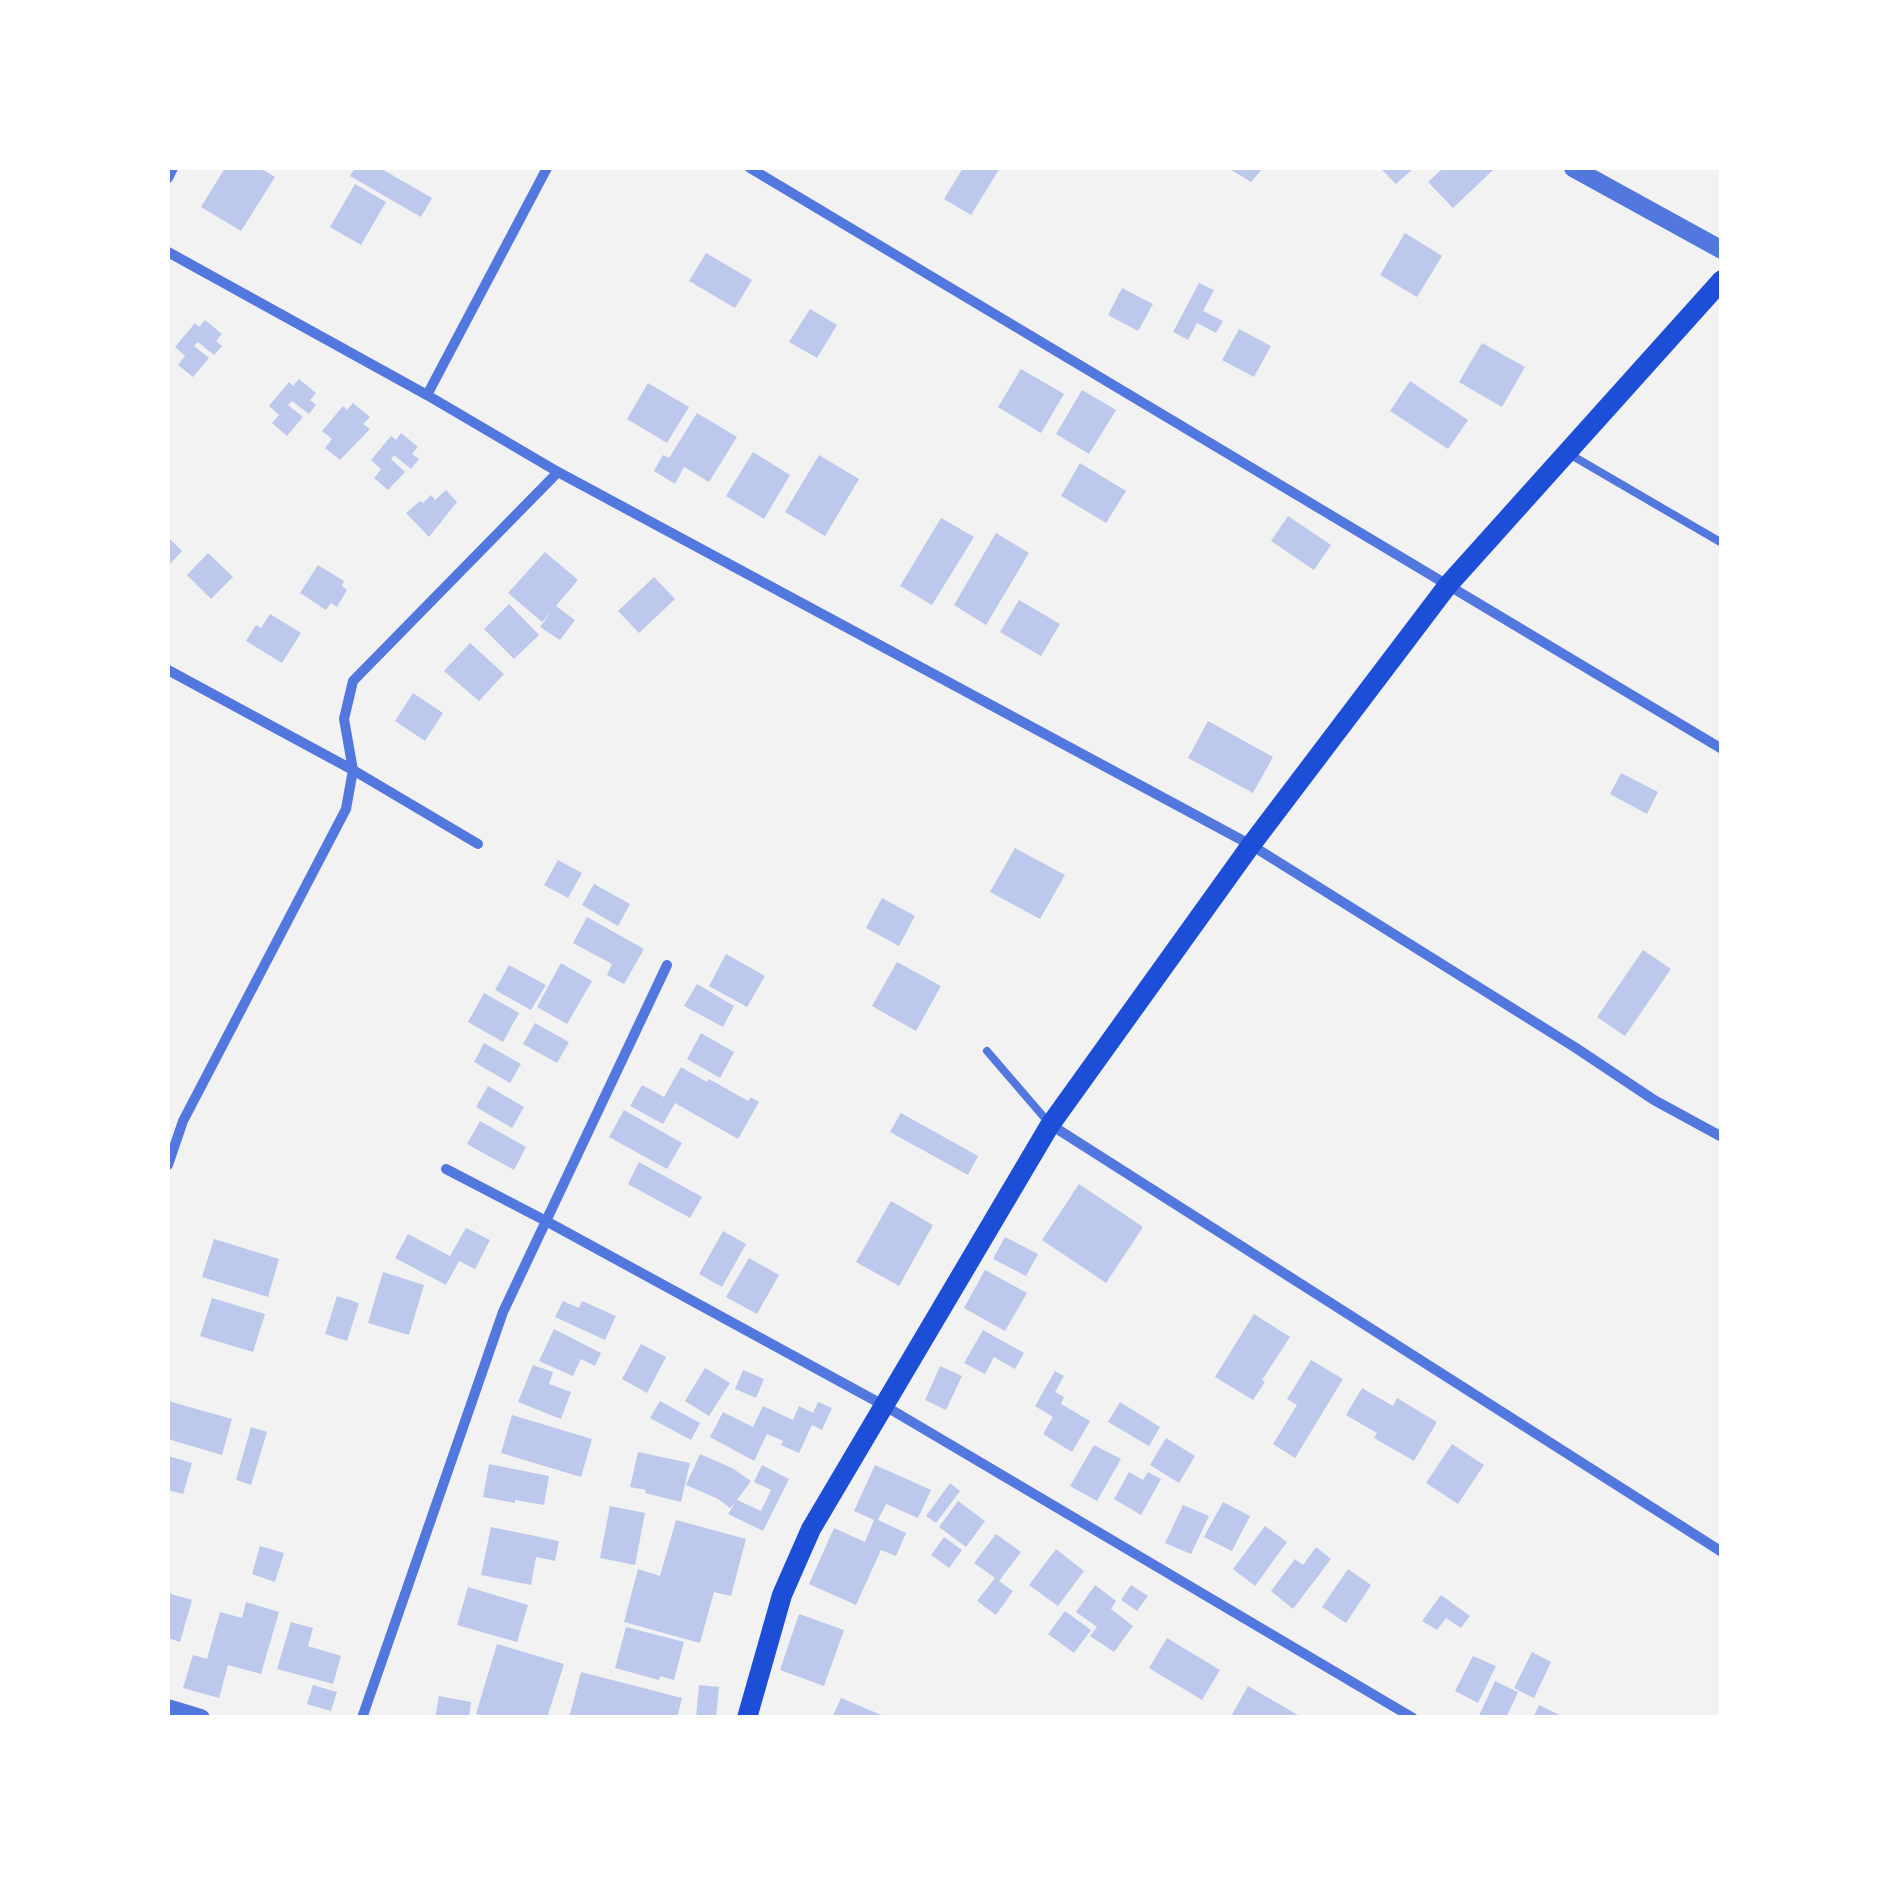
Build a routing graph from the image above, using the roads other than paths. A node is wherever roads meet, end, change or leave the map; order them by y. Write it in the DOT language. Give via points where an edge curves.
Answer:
graph roads {
  1 [pos="173,168"];
  2 [pos="547,168"];
  3 [pos="750,168"];
  4 [pos="1573,168"];
  5 [pos="168,178"];
  6 [pos="1722,250"];
  7 [pos="168,252"];
  8 [pos="1722,280"];
  9 [pos="427,396"];
  10 [pos="1567,452"];
  11 [pos="558,472"];
  12 [pos="1722,543"];
  13 [pos="1448,585"];
  14 [pos="168,670"];
  15 [pos="1722,748"];
  16 [pos="353,770"];
  17 [pos="478,844"];
  18 [pos="1251,845"];
  19 [pos="667,965"];
  20 [pos="987,1051"];
  21 [pos="1050,1125"];
  22 [pos="1722,1136"];
  23 [pos="168,1165"];
  24 [pos="446,1169"];
  25 [pos="546,1221"];
  26 [pos="885,1406"];
  27 [pos="1722,1552"];
  28 [pos="168,1708"];
  29 [pos="200,1718"];
  30 [pos="362,1718"];
  31 [pos="747,1718"];
  32 [pos="1414,1718"];
  1 -- 5 [label="street"];
  2 -- 9 [label="street"];
  3 -- 13 [label="street"];
  4 -- 6 [label="street"];
  7 -- 9 [label="street"];
  8 -- 10 [label="main road"];
  9 -- 11 [label="street"];
  10 -- 12 [label="lane"];
  10 -- 13 [label="main road"];
  11 -- 16 [label="street" via="354,681 344,719"];
  11 -- 18 [label="street"];
  13 -- 15 [label="street"];
  13 -- 18 [label="main road"];
  14 -- 16 [label="street"];
  16 -- 17 [label="street"];
  16 -- 23 [label="street" via="346,810 183,1121"];
  18 -- 21 [label="main road"];
  18 -- 22 [label="street" via="1654,1100"];
  19 -- 25 [label="street"];
  20 -- 21 [label="lane"];
  21 -- 26 [label="main road"];
  21 -- 27 [label="street"];
  24 -- 25 [label="street"];
  25 -- 26 [label="street"];
  25 -- 30 [label="street" via="503,1312"];
  26 -- 31 [label="main road" via="811,1529 782,1595"];
  26 -- 32 [label="street"];
  28 -- 29 [label="street"];
}
